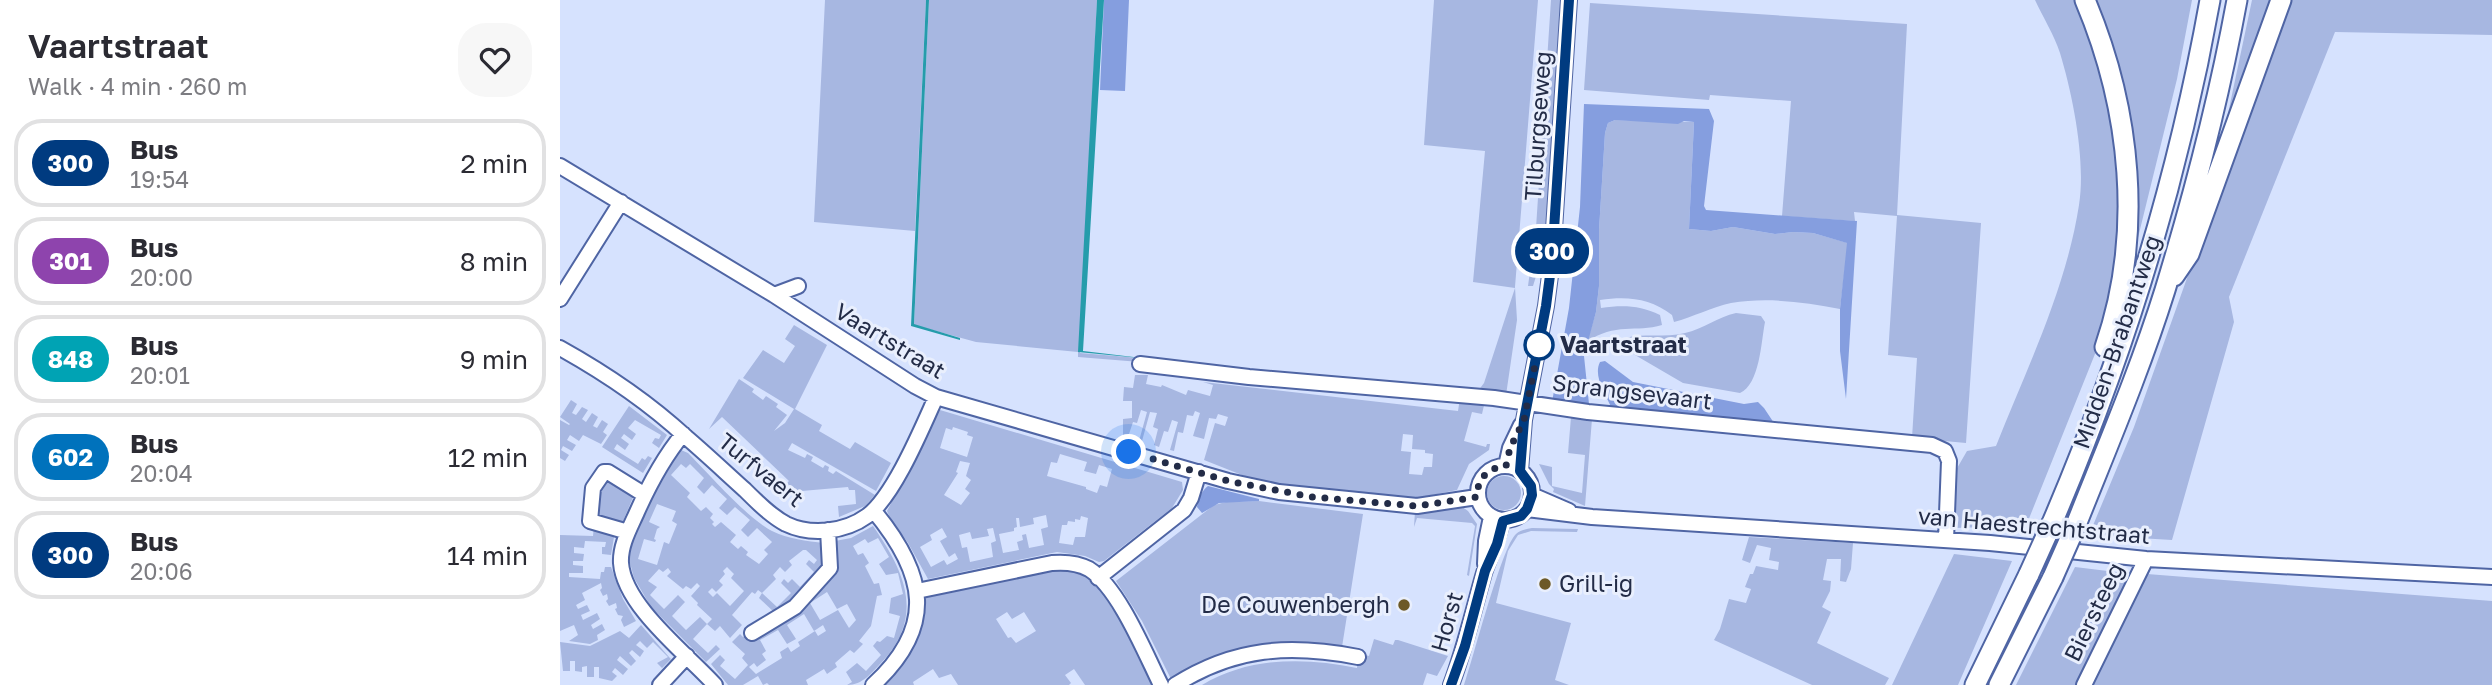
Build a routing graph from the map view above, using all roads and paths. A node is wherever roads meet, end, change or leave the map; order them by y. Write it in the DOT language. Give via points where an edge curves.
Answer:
graph roads {
  1 [pos="1569,0"];
  2 [pos="2085,0"];
  3 [pos="2210,0"];
  4 [pos="2237,0"];
  5 [pos="2281,0"];
  6 [pos="560,166"];
  7 [pos="621,202"];
  8 [pos="798,286"];
  9 [pos="2164,292"];
  10 [pos="774,295"];
  11 [pos="560,299"];
  12 [pos="560,348"];
  13 [pos="1140,364"];
  14 [pos="936,397"];
  15 [pos="1528,402"];
  16 [pos="1524,420"];
  17 [pos="683,434"];
  18 [pos="1506,466"];
  19 [pos="1520,471"];
  20 [pos="1199,472"];
  21 [pos="2067,487"];
  22 [pos="645,495"];
  23 [pos="1477,497"];
  24 [pos="1530,502"];
  25 [pos="874,510"];
  26 [pos="1497,519"];
  27 [pos="828,530"];
  28 [pos="628,532"];
  29 [pos="1946,540"];
  30 [pos="2146,559"];
  31 [pos="2492,577"];
  32 [pos="1098,578"];
  33 [pos="918,591"];
  34 [pos="752,633"];
  35 [pos="687,656"];
  36 [pos="1357,657"];
  37 [pos="660,685"];
  38 [pos="715,685"];
  39 [pos="873,685"];
  40 [pos="1161,685"];
  41 [pos="1175,685"];
  42 [pos="1451,685"];
  43 [pos="1975,685"];
  44 [pos="1999,685"];
  45 [pos="2084,685"];
  1 -- 15 [label="street, Tilburgseweg" via="1552,260"];
  2 -- 21 [label="highway" via="2105,50 2121,121 2127,227 2116,313 2086,404"];
  3 -- 21 [label="highway, Midden-Brabantweg" via="2181,140 2155,235"];
  4 -- 9 [label="highway, Midden-Brabantweg" via="2204,149"];
  5 -- 9 [label="highway" via="2189,254"];
  6 -- 7 [label="street, Vaartstraat"];
  7 -- 10 [label="street, Vaartstraat"];
  7 -- 11 [label="street"];
  8 -- 10 [label="street"];
  9 -- 44 [label="highway, Midden-Brabantweg, bridge" via="2076,525"];
  10 -- 14 [label="street, Vaartstraat"];
  12 -- 17 [label="street, Turfvaert" via="627,390"];
  13 -- 15 [label="street, Sprangsevaart"];
  14 -- 20 [label="street, Vaartstraat"];
  14 -- 25 [label="street, Turfvaert" via="900,471"];
  15 -- 16 [label="street, Tilburgseweg"];
  15 -- 29 [label="street, Sprangsevaart" via="1588,412 1932,445 1945,451 1949,461"];
  16 -- 18 [label="street, Tilburgseweg"];
  16 -- 19 [label="street, Tilburgseweg"];
  17 -- 22 [label="street"];
  17 -- 27 [label="street, Turfvaert" via="784,523"];
  18 -- 19 [label="street"];
  18 -- 23 [label="street" via="1484,475"];
  19 -- 24 [label="street" via="1531,486"];
  20 -- 23 [label="street, Vaartstraat" via="1279,492 1336,499 1417,506"];
  20 -- 32 [label="street" via="1184,510"];
  21 -- 43 [label="highway, Midden-Brabantweg, bridge"];
  22 -- 28 [label="street"];
  22 -- 28 [label="street" via="608,472 593,488 590,528"];
  23 -- 26 [label="street" via="1482,509"];
  24 -- 26 [label="street" via="1516,518"];
  24 -- 29 [label="street, van Haestrechtstraat" via="1547,513"];
  25 -- 27 [label="street, Turfvaert" via="856,522"];
  25 -- 33 [label="street" via="902,551"];
  26 -- 42 [label="street, Horst" via="1497,544"];
  27 -- 34 [label="street" via="830,568 795,607"];
  28 -- 35 [label="street" via="621,565 627,584 648,615"];
  29 -- 30 [label="street, van Haestrechtstraat"];
  30 -- 31 [label="street, van Haestrechtstraat"];
  30 -- 45 [label="street, Biersteeg"];
  32 -- 33 [label="street" via="1082,566 1060,562"];
  32 -- 40 [label="street" via="1126,616"];
  33 -- 39 [label="street" via="911,637"];
  35 -- 37 [label="street"];
  35 -- 38 [label="street"];
  36 -- 41 [label="street" via="1323,650 1243,654"];
}
